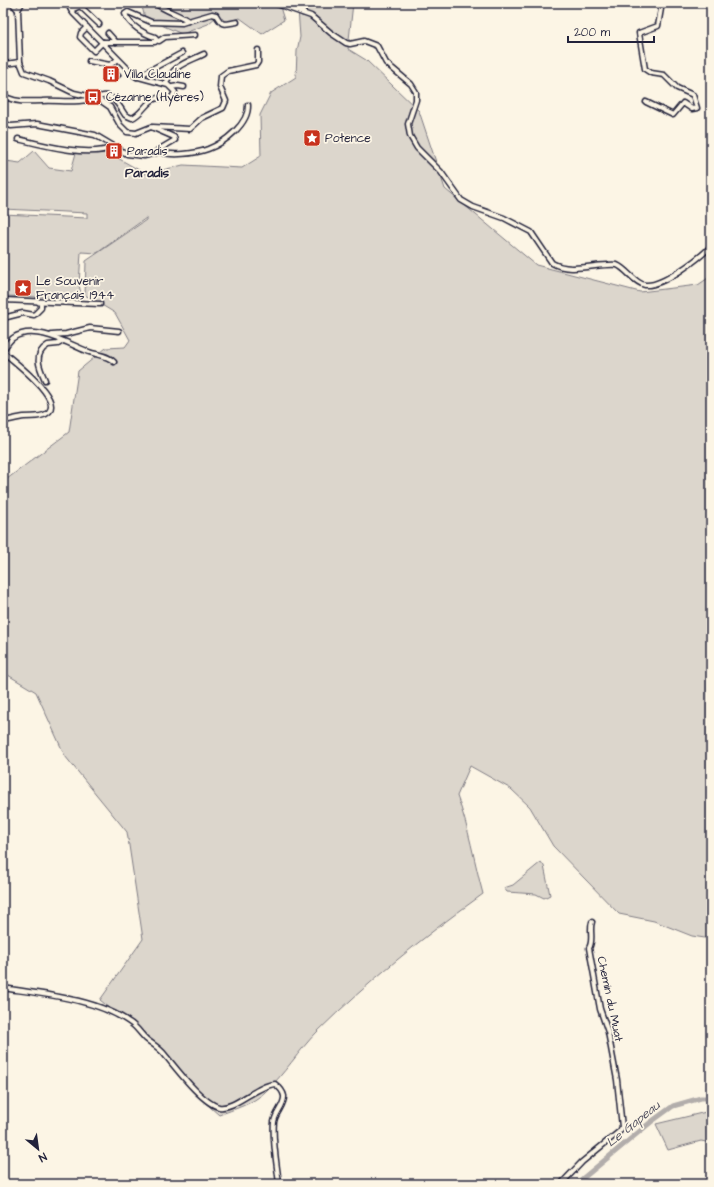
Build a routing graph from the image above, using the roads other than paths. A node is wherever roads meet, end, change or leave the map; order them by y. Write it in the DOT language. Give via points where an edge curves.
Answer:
graph roads {
  1 [pos="12,3"];
  2 [pos="22,3"];
  3 [pos="67,3"];
  4 [pos="155,3"];
  5 [pos="274,3"];
  6 [pos="302,3"];
  7 [pos="662,3"];
  8 [pos="279,4"];
  9 [pos="18,10"];
  10 [pos="71,10"];
  11 [pos="303,13"];
  12 [pos="188,21"];
  13 [pos="237,22"];
  14 [pos="99,24"];
  15 [pos="87,27"];
  16 [pos="108,33"];
  17 [pos="195,35"];
  18 [pos="156,40"];
  19 [pos="103,42"];
  20 [pos="116,42"];
  21 [pos="258,50"];
  22 [pos="182,53"];
  23 [pos="204,54"];
  24 [pos="117,60"];
  25 [pos="89,61"];
  26 [pos="4,62"];
  27 [pos="20,62"];
  28 [pos="105,64"];
  29 [pos="3,70"];
  30 [pos="118,75"];
  31 [pos="137,78"];
  32 [pos="166,84"];
  33 [pos="172,87"];
  34 [pos="184,87"];
  35 [pos="88,96"];
  36 [pos="8,98"];
  37 [pos="97,98"];
  38 [pos="646,102"];
  39 [pos="248,105"];
  40 [pos="3,123"];
  41 [pos="151,127"];
  42 [pos="18,139"];
  43 [pos="113,147"];
  44 [pos="159,152"];
  45 [pos="711,246"];
  46 [pos="3,300"];
  47 [pos="37,301"];
  48 [pos="100,304"];
  49 [pos="3,318"];
  50 [pos="119,331"];
  51 [pos="50,336"];
  52 [pos="63,341"];
  53 [pos="3,351"];
  54 [pos="114,362"];
  55 [pos="45,380"];
  56 [pos="3,421"];
  57 [pos="592,922"];
  58 [pos="3,988"];
  59 [pos="279,1184"];
  60 [pos="561,1184"];
  1 -- 9 [label="street"];
  2 -- 9 [label="street"];
  3 -- 10 [label="street"];
  4 -- 12 [label="street"];
  5 -- 8 [label="street"];
  6 -- 11 [label="street"];
  7 -- 38 [label="street" via="658,26 639,33 645,69 664,76 677,88 693,95 697,108 692,109 684,103 673,115"];
  8 -- 11 [label="street"];
  9 -- 27 [label="street"];
  10 -- 14 [label="street" via="82,5"];
  10 -- 15 [label="street"];
  11 -- 45 [label="street" via="346,42 364,41 377,46 386,63 411,84 416,92 408,124 410,136 417,148 441,172 461,200 530,232 552,263 572,268 617,265 640,283 652,284 692,263"];
  12 -- 13 [label="street" via="212,14 216,15 222,24"];
  12 -- 18 [label="street" via="151,22 130,12 125,14 140,31 155,37"];
  15 -- 19 [label="street"];
  15 -- 19 [label="street" via="80,37 94,51"];
  16 -- 20 [label="street"];
  17 -- 18 [label="street"];
  18 -- 20 [label="street"];
  19 -- 20 [label="street"];
  19 -- 24 [label="street"];
  21 -- 41 [label="street" via="256,65 222,74 219,83 225,98 224,106 219,110 202,118 190,129"];
  22 -- 31 [label="street"];
  23 -- 32 [label="street" via="174,69"];
  24 -- 28 [label="street"];
  24 -- 31 [label="street"];
  25 -- 28 [label="street"];
  26 -- 27 [label="street"];
  26 -- 29 [label="street"];
  27 -- 35 [label="street" via="27,74"];
  28 -- 30 [label="street"];
  31 -- 32 [label="street"];
  32 -- 33 [label="street"];
  33 -- 34 [label="street"];
  33 -- 37 [label="street" via="175,92 172,98 153,99 132,118 125,115 112,98 103,95"];
  35 -- 36 [label="street" via="87,100 71,102 25,102"];
  35 -- 37 [label="street"];
  37 -- 41 [label="street" via="110,108 120,126 127,132 136,133"];
  39 -- 44 [label="street" via="244,120 214,146 194,152"];
  40 -- 43 [label="street" via="11,126 36,124 95,135"];
  41 -- 44 [label="street" via="175,138 158,150"];
  42 -- 43 [label="street" via="84,151 102,151"];
  43 -- 44 [label="street" via="135,156"];
  46 -- 47 [label="street"];
  47 -- 48 [label="street"];
  47 -- 49 [label="street" via="41,308 34,315 23,313"];
  50 -- 51 [label="street" via="90,328"];
  51 -- 52 [label="street"];
  51 -- 53 [label="street" via="32,333 20,335 13,338"];
  52 -- 54 [label="street" via="97,356 109,357"];
  52 -- 55 [label="street" via="48,345 40,353 38,365"];
  53 -- 56 [label="street" via="40,385 51,401 48,412 40,416"];
  57 -- 60 [label="street, Chemin du Muat" via="589,948 617,1080 621,1111 620,1131 582,1162"];
  58 -- 59 [label="street" via="88,1004 113,1012 130,1023 165,1054 180,1074 213,1104 221,1108 254,1091 275,1084 284,1097 274,1122"];
}
